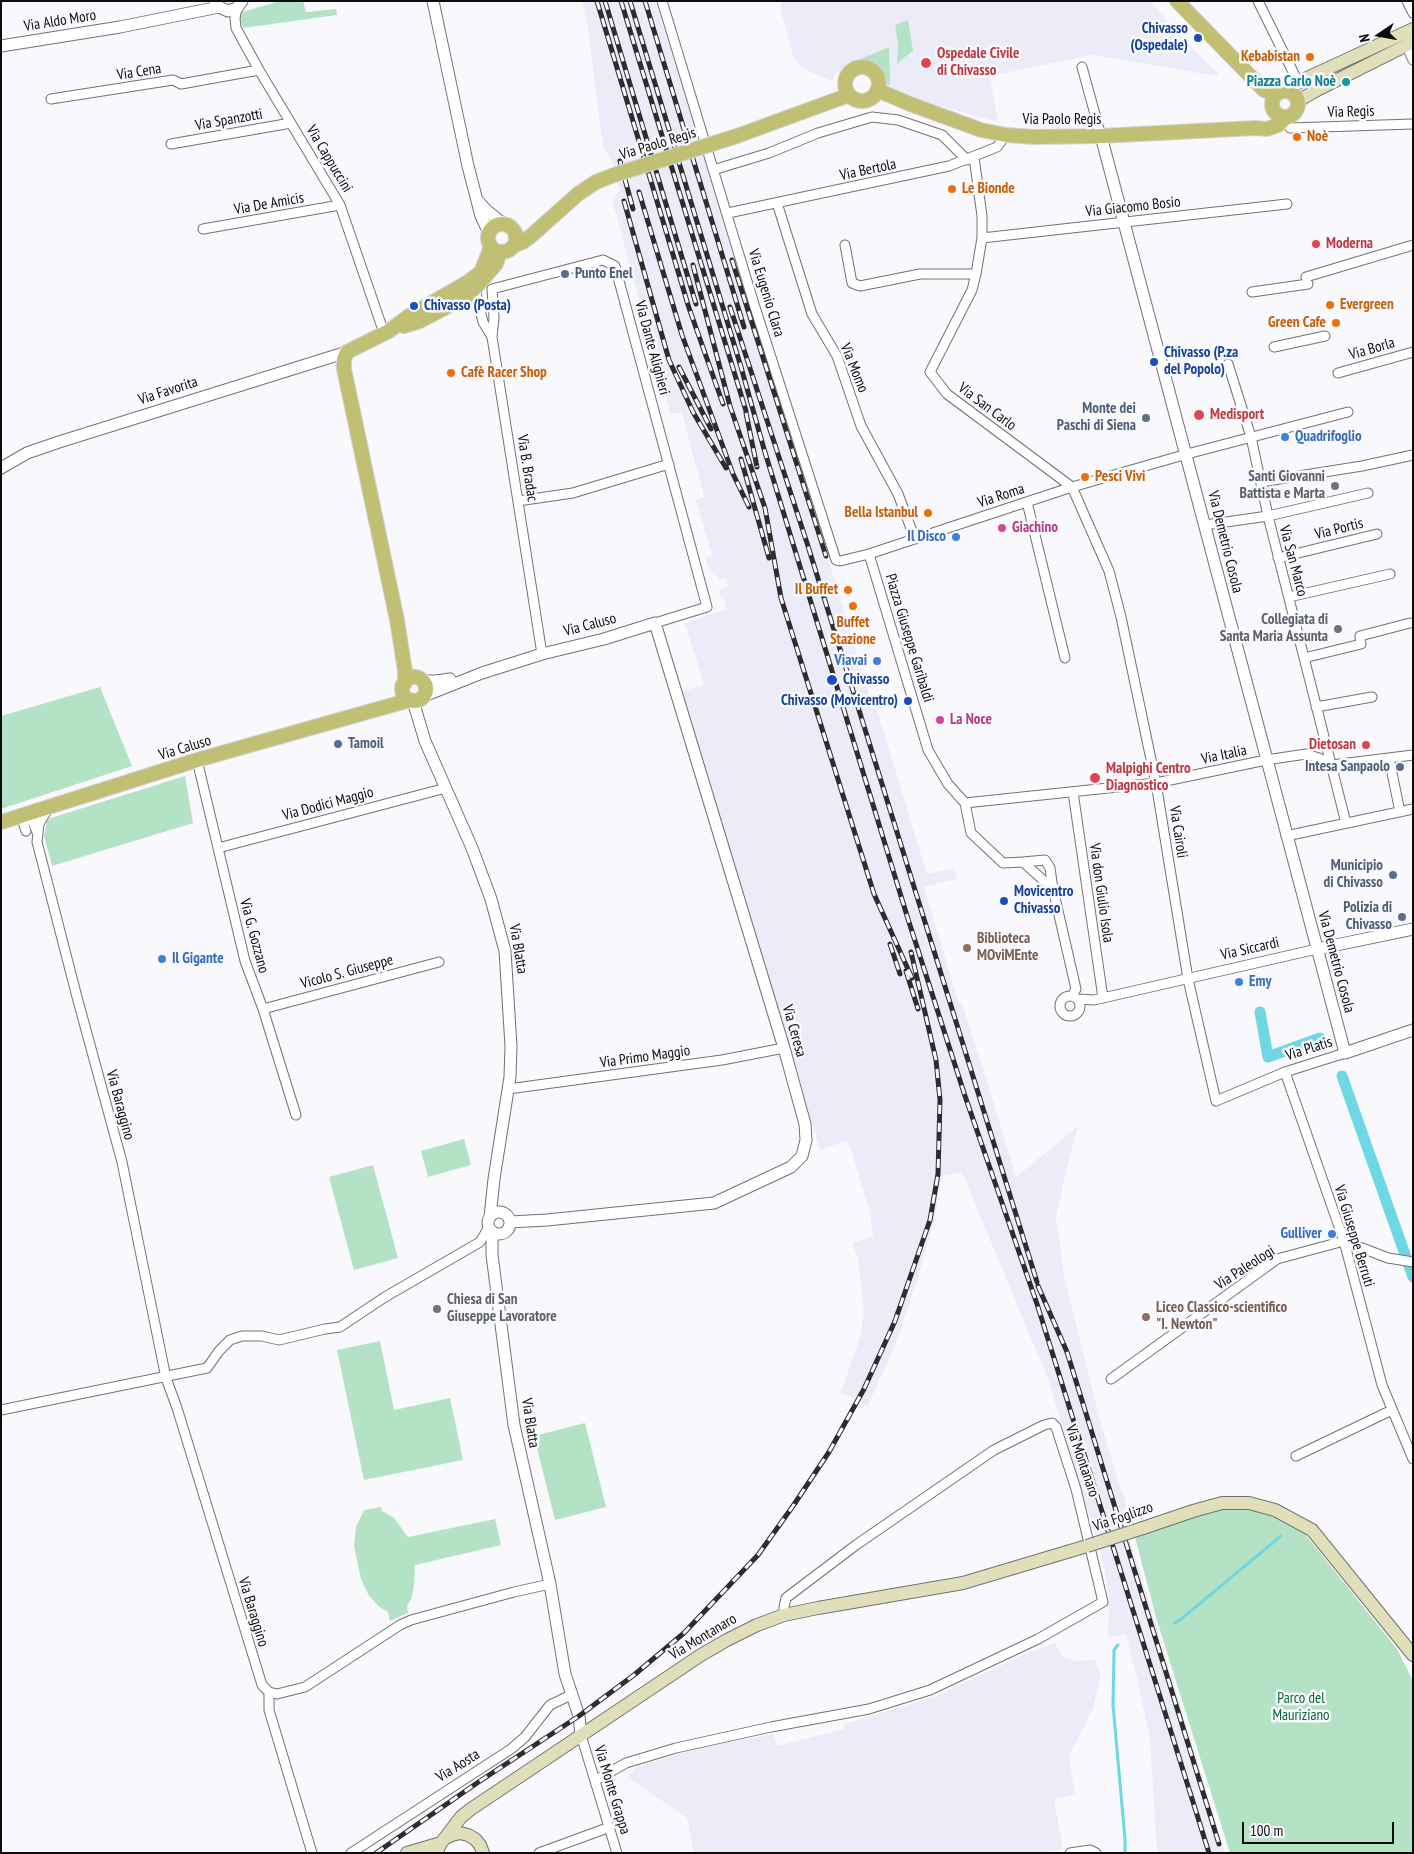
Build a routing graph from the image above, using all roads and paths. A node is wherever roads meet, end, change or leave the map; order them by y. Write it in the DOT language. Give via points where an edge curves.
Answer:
graph roads {
  1 [pos="207,1"];
  2 [pos="434,1"];
  3 [pos="662,1"];
  4 [pos="1178,1"];
  5 [pos="1258,1"];
  6 [pos="1408,1"];
  7 [pos="217,4"];
  8 [pos="243,4"];
  9 [pos="1413,13"];
  10 [pos="183,15"];
  11 [pos="1413,29"];
  12 [pos="1409,44"];
  13 [pos="1,46"];
  14 [pos="1413,60"];
  15 [pos="1082,67"];
  16 [pos="259,70"];
  17 [pos="877,90"];
  18 [pos="1283,93"];
  19 [pos="850,95"];
  20 [pos="51,99"];
  21 [pos="1298,103"];
  22 [pos="291,123"];
  23 [pos="1288,123"];
  24 [pos="1413,124"];
  25 [pos="1256,128"];
  26 [pos="1006,135"];
  27 [pos="1101,136"];
  28 [pos="171,144"];
  29 [pos="971,158"];
  30 [pos="713,170"];
  31 [pos="477,200"];
  32 [pos="777,203"];
  33 [pos="1287,204"];
  34 [pos="340,205"];
  35 [pos="728,213"];
  36 [pos="1124,221"];
  37 [pos="203,230"];
  38 [pos="489,233"];
  39 [pos="511,234"];
  40 [pos="982,238"];
  41 [pos="845,245"];
  42 [pos="1413,245"];
  43 [pos="495,250"];
  44 [pos="976,274"];
  45 [pos="475,288"];
  46 [pos="1252,292"];
  47 [pos="386,332"];
  48 [pos="1326,336"];
  49 [pos="492,337"];
  50 [pos="1274,347"];
  51 [pos="347,352"];
  52 [pos="1413,352"];
  53 [pos="1228,364"];
  54 [pos="1338,373"];
  55 [pos="1348,412"];
  56 [pos="1251,437"];
  57 [pos="1187,454"];
  58 [pos="1413,455"];
  59 [pos="669,464"];
  60 [pos="1,468"];
  61 [pos="1261,482"];
  62 [pos="1072,487"];
  63 [pos="1368,493"];
  64 [pos="518,501"];
  65 [pos="1026,502"];
  66 [pos="1268,516"];
  67 [pos="1205,525"];
  68 [pos="1377,534"];
  69 [pos="915,539"];
  70 [pos="869,554"];
  71 [pos="1278,558"];
  72 [pos="1390,574"];
  73 [pos="1289,597"];
  74 [pos="707,607"];
  75 [pos="397,620"];
  76 [pos="655,623"];
  77 [pos="1410,623"];
  78 [pos="542,654"];
  79 [pos="1065,658"];
  80 [pos="1304,658"];
  81 [pos="482,673"];
  82 [pos="421,680"];
  83 [pos="404,685"];
  84 [pos="1372,697"];
  85 [pos="416,699"];
  86 [pos="1316,707"];
  87 [pos="379,708"];
  88 [pos="1413,755"];
  89 [pos="1389,758"];
  90 [pos="197,760"];
  91 [pos="1266,760"];
  92 [pos="1332,765"];
  93 [pos="1156,783"];
  94 [pos="446,788"];
  95 [pos="1072,792"];
  96 [pos="965,803"];
  97 [pos="49,807"];
  98 [pos="1413,809"];
  99 [pos="1400,812"];
  100 [pos="25,815"];
  101 [pos="5,821"];
  102 [pos="1346,823"];
  103 [pos="26,831"];
  104 [pos="1286,836"];
  105 [pos="38,838"];
  106 [pos="218,848"];
  107 [pos="1023,862"];
  108 [pos="1053,889"];
  109 [pos="1413,929"];
  110 [pos="1317,948"];
  111 [pos="439,962"];
  112 [pos="1188,979"];
  113 [pos="1075,998"];
  114 [pos="1098,999"];
  115 [pos="262,1009"];
  116 [pos="1080,1009"];
  117 [pos="1413,1030"];
  118 [pos="784,1048"];
  119 [pos="1345,1053"];
  120 [pos="1285,1072"];
  121 [pos="508,1089"];
  122 [pos="1216,1101"];
  123 [pos="296,1115"];
  124 [pos="491,1225"];
  125 [pos="508,1226"];
  126 [pos="1344,1241"];
  127 [pos="1413,1262"];
  128 [pos="494,1264"];
  129 [pos="166,1378"];
  130 [pos="1111,1379"];
  131 [pos="1,1410"];
  132 [pos="1392,1410"];
  133 [pos="1296,1456"];
  134 [pos="1413,1458"];
  135 [pos="550,1584"];
  136 [pos="784,1615"];
  137 [pos="1413,1655"];
  138 [pos="269,1692"];
  139 [pos="571,1695"];
  140 [pos="581,1734"];
  141 [pos="596,1780"];
  142 [pos="479,1805"];
  143 [pos="610,1827"];
  144 [pos="441,1845"];
  145 [pos="482,1847"];
  146 [pos="312,1853"];
  147 [pos="351,1853"];
  148 [pos="407,1853"];
  149 [pos="539,1853"];
  150 [pos="617,1853"];
  151 [pos="1070,1853"];
  152 [pos="1096,1853"];
  1 -- 10 [label="street, Via Aldo Moro"];
  2 -- 31 [label="street"];
  3 -- 30 [label="street, Via Eugenio Clara"];
  4 -- 18 [label="main road" via="1264,90"];
  5 -- 18 [label="street"];
  6 -- 9 [label="street"];
  7 -- 8 [label="street, Via Aldo Moro" via="228,11"];
  7 -- 10 [label="street, Via Aldo Moro"];
  8 -- 16 [label="street, Via Cappuccini" via="235,18 236,28"];
  10 -- 13 [label="street, Via Aldo Moro"];
  11 -- 18 [label="main road"];
  12 -- 14 [label="street"];
  12 -- 21 [label="main road" via="1317,90"];
  15 -- 27 [label="street, Via Demetrio Cosola"];
  16 -- 20 [label="street, Via Cena" via="181,84 173,80"];
  16 -- 22 [label="street, Via Cappuccini"];
  17 -- 19 [label="main road" via="864,100"];
  17 -- 19 [label="main road" via="878,80 872,70 861,67 849,73 845,80"];
  17 -- 26 [label="main road, Via Paolo Regis" via="981,130"];
  18 -- 21 [label="main road" via="1296,95"];
  18 -- 23 [label="main road" via="1275,113"];
  18 -- 25 [label="main road"];
  19 -- 39 [label="main road, Via Paolo Regis, bridge" via="596,182 523,242"];
  21 -- 23 [label="main road" via="1297,111"];
  22 -- 28 [label="street, Via Spanzotti"];
  22 -- 34 [label="street, Via Cappuccini"];
  23 -- 24 [label="street, Via Regis"];
  23 -- 25 [label="main road, Via Paolo Regis" via="1268,129"];
  25 -- 27 [label="main road, Via Paolo Regis"];
  26 -- 27 [label="main road, Via Paolo Regis"];
  26 -- 29 [label="street, Via Bertola" via="997,147"];
  27 -- 36 [label="street, Via Demetrio Cosola"];
  29 -- 30 [label="street" via="942,135 898,120 872,117"];
  29 -- 32 [label="street, Via Bertola" via="950,166"];
  29 -- 40 [label="street, Via San Carlo" via="982,216"];
  30 -- 35 [label="street, Via Eugenio Clara"];
  31 -- 38 [label="street"];
  31 -- 39 [label="street"];
  32 -- 35 [label="street, Via Bertola"];
  32 -- 69 [label="street, Via Momo" via="812,314 837,356 861,426 898,494"];
  33 -- 36 [label="street, Via Giacomo Bosio"];
  34 -- 37 [label="street, Via De Amicis"];
  34 -- 47 [label="street, Via Cappuccini"];
  35 -- 70 [label="street, Via Eugenio Clara" via="833,556 840,561"];
  36 -- 40 [label="street, Via Giacomo Bosio"];
  36 -- 57 [label="street, Via Demetrio Cosola"];
  38 -- 39 [label="main road" via="494,227"];
  38 -- 43 [label="main road" via="488,239"];
  39 -- 43 [label="main road" via="508,251"];
  40 -- 44 [label="street, Via San Carlo"];
  41 -- 44 [label="street" via="852,283 860,286 920,274"];
  42 -- 46 [label="street" via="1307,281"];
  43 -- 45 [label="main road" via="496,264"];
  43 -- 47 [label="main road" via="480,272 468,282"];
  44 -- 62 [label="street, Via San Carlo" via="972,290 930,372 946,394"];
  45 -- 47 [label="main road" via="420,321"];
  45 -- 49 [label="street, Via B. Bradac" via="483,322"];
  47 -- 51 [label="main road"];
  48 -- 50 [label="street"];
  49 -- 59 [label="street, Via Dante Alighieri" via="492,289 603,260 615,266"];
  49 -- 64 [label="street, Via B. Bradac"];
  51 -- 60 [label="street, Via Favorita" via="27,453"];
  51 -- 75 [label="main road" via="344,369"];
  52 -- 54 [label="street, Via Borla"];
  53 -- 56 [label="street, Via San Marco"];
  55 -- 56 [label="street"];
  56 -- 57 [label="street"];
  56 -- 61 [label="street, Via San Marco"];
  57 -- 62 [label="street, Via Roma"];
  57 -- 67 [label="street, Via Demetrio Cosola"];
  58 -- 61 [label="street"];
  59 -- 64 [label="street" via="573,493"];
  59 -- 74 [label="street, Via Dante Alighieri"];
  61 -- 66 [label="street, Via San Marco"];
  62 -- 65 [label="street, Via Roma"];
  62 -- 93 [label="street, Via Cairoli" via="1109,571"];
  63 -- 66 [label="street"];
  64 -- 78 [label="street, Via B. Bradac"];
  65 -- 69 [label="street, Via Roma"];
  65 -- 79 [label="street"];
  66 -- 67 [label="street"];
  66 -- 71 [label="street, Via San Marco"];
  67 -- 91 [label="street, Via Demetrio Cosola"];
  68 -- 71 [label="street, Via Portis"];
  69 -- 70 [label="street, Via Roma"];
  70 -- 96 [label="street, Piazza Giuseppe Garibaldi" via="928,750 948,784"];
  71 -- 73 [label="street, Via San Marco"];
  72 -- 73 [label="street"];
  73 -- 80 [label="street, Via San Marco"];
  74 -- 76 [label="street, Via Caluso"];
  75 -- 82 [label="main road"];
  75 -- 83 [label="main road"];
  76 -- 78 [label="street, Via Caluso"];
  76 -- 118 [label="street, Via Ceresa"];
  77 -- 80 [label="street" via="1360,636 1361,644"];
  78 -- 81 [label="street, Via Caluso"];
  80 -- 86 [label="street, Via San Marco"];
  81 -- 82 [label="street, Via Caluso" via="436,682"];
  81 -- 85 [label="street, Via Caluso"];
  82 -- 83 [label="main road" via="410,679"];
  82 -- 85 [label="main road" via="426,688"];
  83 -- 85 [label="main road" via="405,696"];
  83 -- 87 [label="main road, Via Caluso"];
  84 -- 86 [label="street"];
  85 -- 87 [label="main road, Via Caluso"];
  85 -- 94 [label="street, Via Blatta" via="425,741"];
  86 -- 92 [label="street, Via San Marco"];
  87 -- 90 [label="main road, Via Caluso"];
  88 -- 89 [label="street"];
  89 -- 92 [label="street"];
  89 -- 99 [label="street"];
  90 -- 97 [label="main road, Via Caluso"];
  90 -- 106 [label="street, Via G. Gozzano"];
  91 -- 92 [label="street, Via Italia" via="1306,754"];
  91 -- 93 [label="street, Via Italia"];
  91 -- 104 [label="street, Via Demetrio Cosola"];
  92 -- 102 [label="street, Via San Marco"];
  93 -- 95 [label="street, Via Italia"];
  93 -- 112 [label="street, Via Cairoli"];
  94 -- 106 [label="street, Via Dodici Maggio"];
  94 -- 121 [label="street, Via Blatta" via="492,899 504,942 511,1046"];
  95 -- 96 [label="street, Via Italia"];
  95 -- 114 [label="street, Via don Giulio Isola"];
  96 -- 107 [label="street" via="971,833 1002,863"];
  97 -- 100 [label="main road, Via Caluso"];
  97 -- 105 [label="street" via="39,824"];
  98 -- 99 [label="street"];
  99 -- 102 [label="street"];
  100 -- 101 [label="main road, Via Caluso"];
  100 -- 103 [label="street"];
  100 -- 105 [label="street, Via Baraggino" via="33,822"];
  101 -- 103 [label="street"];
  102 -- 104 [label="street"];
  103 -- 105 [label="street"];
  104 -- 110 [label="street, Via Demetrio Cosola"];
  105 -- 129 [label="street, Via Baraggino" via="122,1162"];
  106 -- 115 [label="street, Via G. Gozzano" via="245,961"];
  107 -- 108 [label="street"];
  107 -- 108 [label="street" via="1046,860"];
  108 -- 113 [label="street" via="1076,989"];
  109 -- 110 [label="street, Via Siccardi"];
  110 -- 112 [label="street, Via Siccardi"];
  110 -- 119 [label="street, Via Demetrio Cosola"];
  111 -- 115 [label="street, Vicolo S. Giuseppe"];
  112 -- 114 [label="street, Via Siccardi"];
  112 -- 122 [label="street, Via Cairoli"];
  113 -- 114 [label="street, Via Siccardi"];
  113 -- 116 [label="street"];
  113 -- 116 [label="street" via="1065,997 1060,1003 1060,1010 1065,1016 1073,1017"];
  114 -- 116 [label="street, Via Siccardi"];
  115 -- 123 [label="street, Via G. Gozzano"];
  117 -- 119 [label="street, Via Platis"];
  118 -- 121 [label="street, Via Primo Maggio" via="722,1060"];
  118 -- 125 [label="street, Via Ceresa" via="806,1140 802,1156 792,1167 714,1203"];
  119 -- 120 [label="street, Via Platis"];
  120 -- 122 [label="street, Via Platis"];
  120 -- 126 [label="street, Via Giuseppe Berruti"];
  121 -- 124 [label="street, Via Blatta" via="494,1179"];
  124 -- 125 [label="street" via="500,1233"];
  124 -- 125 [label="street" via="495,1213 501,1212 507,1216"];
  124 -- 128 [label="street, Via Blatta"];
  124 -- 129 [label="street" via="480,1242 340,1327 279,1340 242,1336 230,1340 208,1368"];
  125 -- 128 [label="street, Via Blatta" via="500,1240"];
  126 -- 127 [label="street" via="1388,1258"];
  126 -- 130 [label="street, Via Paleologi" via="1277,1260"];
  126 -- 132 [label="street, Via Giuseppe Berruti" via="1382,1385"];
  128 -- 135 [label="street, Via Blatta" via="514,1425"];
  129 -- 131 [label="street"];
  129 -- 138 [label="street, Via Baraggino" via="256,1668 262,1685"];
  132 -- 133 [label="street"];
  132 -- 134 [label="street, Via Giuseppe Berruti"];
  135 -- 138 [label="street" via="411,1620 305,1687 285,1693"];
  135 -- 139 [label="street, Via Blatta"];
  136 -- 137 [label="main road, Via Foglizzo, bridge" via="963,1583 1193,1511 1222,1503 1249,1503 1274,1510 1312,1530"];
  136 -- 140 [label="main road, Via Montanaro" via="757,1624 727,1640"];
  136 -- 141 [label="street, Via Montanaro" via="786,1598 871,1534 994,1450 1044,1425 1052,1423 1056,1427 1076,1489 1103,1602 1038,1639 930,1690 869,1709 676,1748 626,1763"];
  138 -- 146 [label="street, Via Baraggino" via="269,1710"];
  139 -- 140 [label="street, Via Blatta" via="579,1716"];
  139 -- 147 [label="street, Via Aosta" via="550,1705 511,1749"];
  140 -- 141 [label="street, Via Monte Grappa"];
  140 -- 142 [label="main road, Via Montanaro"];
  141 -- 143 [label="street, Via Monte Grappa"];
  142 -- 144 [label="main road, Via Montanaro" via="461,1817"];
  142 -- 145 [label="main road" via="470,1821"];
  143 -- 149 [label="street"];
  143 -- 150 [label="street, Via Monte Grappa"];
  144 -- 145 [label="main road" via="452,1835 460,1833"];
  144 -- 148 [label="main road"];
  151 -- 152 [label="street" via="1090,1850"];
}
